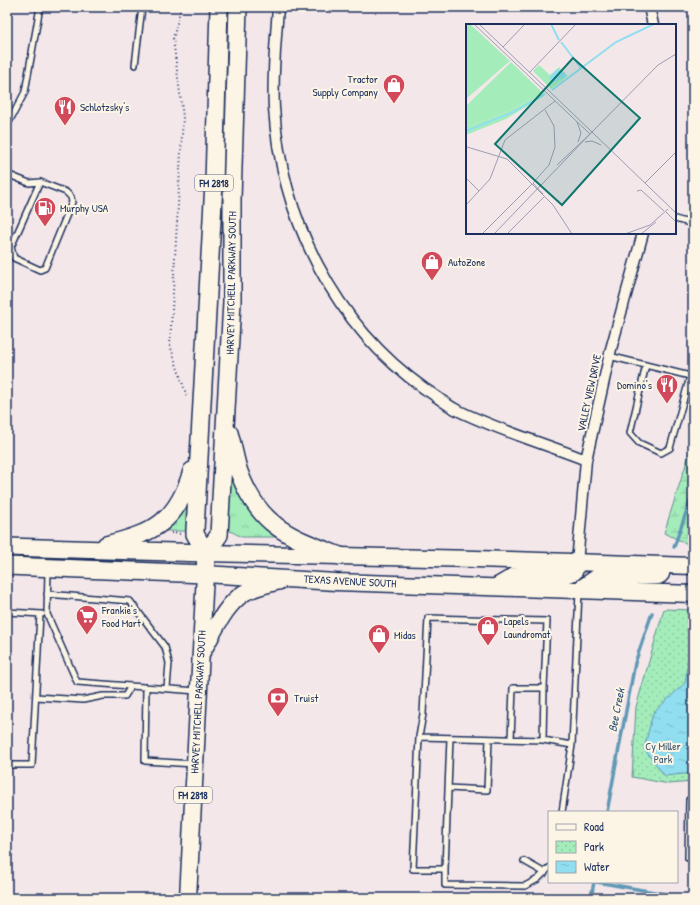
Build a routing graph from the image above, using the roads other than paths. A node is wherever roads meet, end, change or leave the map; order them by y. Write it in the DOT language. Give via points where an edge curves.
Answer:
graph roads {
  1 [pos="40,7"];
  2 [pos="142,7"];
  3 [pos="207,7"];
  4 [pos="219,7"];
  5 [pos="238,7"];
  6 [pos="278,7"];
  7 [pos="649,7"];
  8 [pos="653,24"];
  9 [pos="218,44"];
  10 [pos="135,65"];
  11 [pos="7,126"];
  12 [pos="7,174"];
  13 [pos="40,182"];
  14 [pos="676,219"];
  15 [pos="693,224"];
  16 [pos="643,234"];
  17 [pos="9,246"];
  18 [pos="609,356"];
  19 [pos="646,365"];
  20 [pos="693,366"];
  21 [pos="690,376"];
  22 [pos="226,421"];
  23 [pos="199,448"];
  24 [pos="586,460"];
  25 [pos="7,547"];
  26 [pos="85,550"];
  27 [pos="206,553"];
  28 [pos="340,556"];
  29 [pos="577,562"];
  30 [pos="7,566"];
  31 [pos="677,566"];
  32 [pos="693,566"];
  33 [pos="48,567"];
  34 [pos="205,574"];
  35 [pos="288,578"];
  36 [pos="496,587"];
  37 [pos="580,589"];
  38 [pos="47,594"];
  39 [pos="693,594"];
  40 [pos="7,612"];
  41 [pos="40,614"];
  42 [pos="46,614"];
  43 [pos="200,655"];
  44 [pos="131,686"];
  45 [pos="146,687"];
  46 [pos="167,688"];
  47 [pos="544,688"];
  48 [pos="198,691"];
  49 [pos="36,697"];
  50 [pos="419,737"];
  51 [pos="450,738"];
  52 [pos="489,739"];
  53 [pos="511,740"];
  54 [pos="542,740"];
  55 [pos="572,745"];
  56 [pos="7,764"];
  57 [pos="194,764"];
  58 [pos="448,788"];
  59 [pos="693,800"];
  60 [pos="562,811"];
  61 [pos="691,829"];
  62 [pos="693,859"];
  63 [pos="524,861"];
  64 [pos="445,869"];
  65 [pos="548,869"];
  66 [pos="545,873"];
  67 [pos="188,898"];
  1 -- 11 [label="lane" via="25,92"];
  2 -- 10 [label="lane"];
  3 -- 9 [label="highway"];
  4 -- 9 [label="highway, HARVEY MITCHELL PARKWAY SOUTH / FM 2818"];
  5 -- 22 [label="highway, HARVEY MITCHELL PARKWAY SOUTH / FM 2818" via="232,199 232,302"];
  6 -- 24 [label="street" via="274,107 281,165 291,203 304,236 320,270 337,297 359,327 405,375 454,408 487,424"];
  7 -- 8 [label="street"];
  9 -- 23 [label="highway, HARVEY MITCHELL PARKWAY SOUTH / FM 2818" via="214,183"];
  12 -- 13 [label="lane" via="29,183"];
  13 -- 17 [label="lane"];
  13 -- 17 [label="lane" via="66,192 72,202 45,268 40,270 14,258"];
  14 -- 15 [label="lane"];
  16 -- 18 [label="street, VALLEY VIEW DRIVE"];
  18 -- 19 [label="lane"];
  18 -- 24 [label="street, VALLEY VIEW DRIVE"];
  19 -- 21 [label="lane"];
  19 -- 21 [label="lane" via="630,433 639,444 661,453 670,448"];
  20 -- 21 [label="lane"];
  22 -- 27 [label="highway, HARVEY MITCHELL PARKWAY SOUTH / FM 2818" via="220,535"];
  22 -- 28 [label="highway" via="238,470 244,485 263,515 296,540"];
  23 -- 26 [label="highway" via="185,493 161,524 139,535"];
  23 -- 27 [label="highway, HARVEY MITCHELL PARKWAY SOUTH / FM 2818" via="195,534"];
  24 -- 29 [label="street, VALLEY VIEW DRIVE"];
  25 -- 26 [label="highway, TEXAS AVENUE SOUTH"];
  26 -- 27 [label="highway, TEXAS AVENUE SOUTH"];
  27 -- 28 [label="main road, TEXAS AVENUE SOUTH"];
  27 -- 34 [label="highway, HARVEY MITCHELL PARKWAY SOUTH / FM 2818"];
  28 -- 29 [label="main road, TEXAS AVENUE SOUTH"];
  29 -- 31 [label="main road, TEXAS AVENUE SOUTH"];
  29 -- 36 [label="main road" via="574,572 563,576 518,574"];
  30 -- 33 [label="highway, TEXAS AVENUE SOUTH"];
  31 -- 32 [label="main road, TEXAS AVENUE SOUTH"];
  31 -- 37 [label="main road" via="658,576 599,576"];
  33 -- 34 [label="highway, TEXAS AVENUE SOUTH"];
  33 -- 38 [label="lane"];
  34 -- 35 [label="main road, TEXAS AVENUE SOUTH"];
  34 -- 43 [label="main road, HARVEY MITCHELL PARKWAY SOUTH / FM 2818"];
  35 -- 36 [label="main road, TEXAS AVENUE SOUTH"];
  35 -- 43 [label="main road" via="245,593 234,601"];
  36 -- 37 [label="main road, TEXAS AVENUE SOUTH"];
  37 -- 39 [label="main road, TEXAS AVENUE SOUTH"];
  37 -- 55 [label="lane"];
  38 -- 42 [label="lane"];
  38 -- 46 [label="lane" via="130,601 165,647 169,663"];
  40 -- 41 [label="lane"];
  41 -- 42 [label="lane"];
  41 -- 49 [label="lane"];
  42 -- 44 [label="lane" via="77,682"];
  43 -- 48 [label="main road, HARVEY MITCHELL PARKWAY SOUTH / FM 2818"];
  44 -- 45 [label="lane"];
  44 -- 49 [label="lane" via="125,696 103,696 83,700"];
  45 -- 46 [label="lane"];
  45 -- 57 [label="lane" via="145,761"];
  46 -- 48 [label="lane"];
  47 -- 50 [label="lane" via="547,620 428,618 423,714"];
  47 -- 53 [label="lane" via="513,688"];
  47 -- 54 [label="lane"];
  48 -- 57 [label="main road, HARVEY MITCHELL PARKWAY SOUTH / FM 2818"];
  49 -- 56 [label="lane" via="32,765"];
  50 -- 51 [label="lane"];
  50 -- 64 [label="lane" via="413,869"];
  51 -- 52 [label="lane"];
  51 -- 58 [label="lane"];
  52 -- 53 [label="lane"];
  52 -- 58 [label="lane" via="487,790"];
  53 -- 54 [label="lane"];
  54 -- 55 [label="lane"];
  55 -- 60 [label="lane"];
  57 -- 67 [label="main road, HARVEY MITCHELL PARKWAY SOUTH / FM 2818"];
  58 -- 64 [label="lane"];
  59 -- 61 [label="lane" via="689,800"];
  61 -- 62 [label="lane" via="688,858"];
  63 -- 66 [label="lane"];
  64 -- 66 [label="lane" via="445,885 525,886"];
  65 -- 66 [label="lane"];
}
